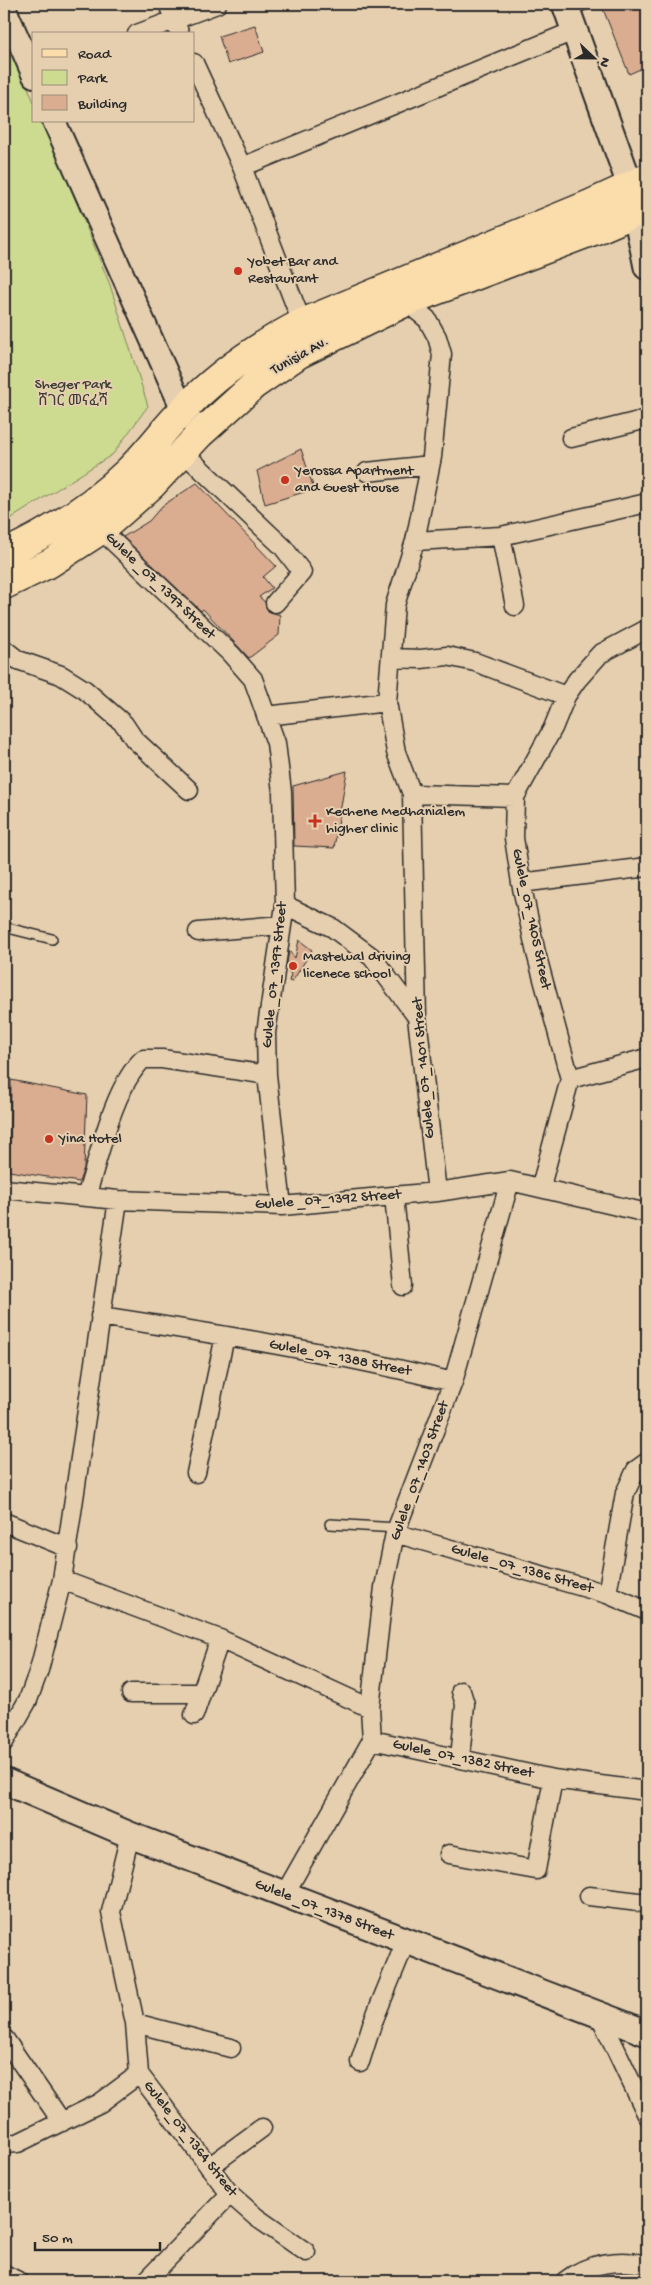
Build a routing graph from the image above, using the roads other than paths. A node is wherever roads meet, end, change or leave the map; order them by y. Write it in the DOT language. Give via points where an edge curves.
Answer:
graph roads {
  1 [pos="217,4"];
  2 [pos="4,7"];
  3 [pos="574,12"];
  4 [pos="174,19"];
  5 [pos="142,32"];
  6 [pos="195,65"];
  7 [pos="32,71"];
  8 [pos="54,122"];
  9 [pos="242,167"];
  10 [pos="639,181"];
  11 [pos="642,210"];
  12 [pos="647,268"];
  13 [pos="400,293"];
  14 [pos="302,323"];
  15 [pos="183,410"];
  16 [pos="647,419"];
  17 [pos="572,438"];
  18 [pos="192,443"];
  19 [pos="430,465"];
  20 [pos="367,472"];
  21 [pos="647,503"];
  22 [pos="88,506"];
  23 [pos="101,530"];
  24 [pos="501,536"];
  25 [pos="415,541"];
  26 [pos="4,554"];
  27 [pos="4,585"];
  28 [pos="275,602"];
  29 [pos="516,606"];
  30 [pos="647,629"];
  31 [pos="4,649"];
  32 [pos="391,658"];
  33 [pos="566,696"];
  34 [pos="387,702"];
  35 [pos="266,716"];
  36 [pos="189,790"];
  37 [pos="412,794"];
  38 [pos="515,797"];
  39 [pos="647,867"];
  40 [pos="521,883"];
  41 [pos="285,905"];
  42 [pos="282,925"];
  43 [pos="4,927"];
  44 [pos="198,932"];
  45 [pos="52,939"];
  46 [pos="418,1016"];
  47 [pos="647,1058"];
  48 [pos="266,1075"];
  49 [pos="570,1079"];
  50 [pos="510,1181"];
  51 [pos="541,1186"];
  52 [pos="4,1188"];
  53 [pos="437,1192"];
  54 [pos="394,1196"];
  55 [pos="86,1197"];
  56 [pos="118,1200"];
  57 [pos="282,1206"];
  58 [pos="647,1213"];
  59 [pos="403,1286"];
  60 [pos="100,1316"];
  61 [pos="225,1336"];
  62 [pos="453,1382"];
  63 [pos="647,1462"];
  64 [pos="196,1473"];
  65 [pos="4,1522"];
  66 [pos="330,1524"];
  67 [pos="396,1530"];
  68 [pos="68,1548"];
  69 [pos="62,1580"];
  70 [pos="607,1594"];
  71 [pos="647,1611"];
  72 [pos="220,1639"];
  73 [pos="461,1691"];
  74 [pos="201,1692"];
  75 [pos="131,1693"];
  76 [pos="370,1708"];
  77 [pos="194,1715"];
  78 [pos="372,1740"];
  79 [pos="4,1742"];
  80 [pos="460,1759"];
  81 [pos="554,1779"];
  82 [pos="4,1780"];
  83 [pos="647,1791"];
  84 [pos="130,1835"];
  85 [pos="449,1854"];
  86 [pos="284,1895"];
  87 [pos="590,1896"];
  88 [pos="647,1903"];
  89 [pos="406,1941"];
  90 [pos="599,2014"];
  91 [pos="135,2023"];
  92 [pos="647,2033"];
  93 [pos="4,2038"];
  94 [pos="231,2048"];
  95 [pos="360,2062"];
  96 [pos="139,2074"];
  97 [pos="647,2116"];
  98 [pos="62,2122"];
  99 [pos="262,2128"];
  100 [pos="4,2144"];
  101 [pos="209,2167"];
  102 [pos="230,2194"];
  103 [pos="306,2252"];
  104 [pos="647,2265"];
  105 [pos="4,2274"];
  106 [pos="18,2281"];
  107 [pos="146,2281"];
  108 [pos="565,2281"];
  1 -- 4 [label="street"];
  2 -- 7 [label="street"];
  3 -- 9 [label="street"];
  3 -- 10 [label="main road"];
  4 -- 5 [label="street"];
  6 -- 9 [label="street"];
  8 -- 15 [label="street"];
  9 -- 14 [label="street"];
  10 -- 11 [label="main road"];
  10 -- 13 [label="main road, Tunisia Av."];
  11 -- 12 [label="main road"];
  11 -- 13 [label="main road, Tunisia Av." via="596,230"];
  13 -- 14 [label="main road, Tunisia Av."];
  13 -- 18 [label="main road, Tunisia Av." via="278,367"];
  13 -- 19 [label="street, Gulele_07_1401 Street" via="427,319 438,337 442,354"];
  14 -- 15 [label="main road, Tunisia Av." via="233,366"];
  15 -- 18 [label="street"];
  15 -- 22 [label="main road, Tunisia Av." via="153,447"];
  16 -- 17 [label="street"];
  18 -- 23 [label="main road, Tunisia Av." via="152,485"];
  18 -- 28 [label="street" via="302,572"];
  19 -- 20 [label="street"];
  19 -- 25 [label="street, Gulele_07_1401 Street"];
  21 -- 24 [label="street"];
  22 -- 23 [label="street, Gulele _07_1397 Street"];
  22 -- 26 [label="main road, Tunisia Av."];
  23 -- 27 [label="main road, Tunisia Av." via="50,563"];
  23 -- 35 [label="street, Gulele _07_1397 Street" via="231,654 253,679"];
  24 -- 25 [label="street"];
  24 -- 29 [label="street"];
  25 -- 32 [label="street, Gulele_07_1401 Street" via="395,604"];
  30 -- 33 [label="street, Gulele_07_1405 Street" via="600,654"];
  31 -- 36 [label="street" via="18,660 61,675 85,690 124,724 134,739"];
  32 -- 33 [label="street" via="447,656 475,662"];
  32 -- 34 [label="street, Gulele_07_1401 Street"];
  33 -- 38 [label="street, Gulele_07_1405 Street" via="553,728"];
  34 -- 35 [label="street"];
  34 -- 37 [label="street, Gulele_07_1401 Street" via="396,752"];
  35 -- 41 [label="street, Gulele _07_1397 Street" via="276,743 282,792"];
  37 -- 38 [label="street"];
  37 -- 46 [label="street, Gulele_07_1401 Street"];
  38 -- 40 [label="street, Gulele_07_1405 Street" via="514,838"];
  39 -- 40 [label="street"];
  40 -- 49 [label="street, Gulele_07_1405 Street"];
  41 -- 42 [label="street, Gulele _07_1397 Street"];
  41 -- 46 [label="street" via="333,928 365,952"];
  42 -- 44 [label="street"];
  42 -- 48 [label="street, Gulele _07_1397 Street" via="266,1033"];
  43 -- 45 [label="lane"];
  46 -- 53 [label="street, Gulele_07_1401 Street"];
  47 -- 49 [label="street"];
  48 -- 55 [label="street" via="143,1059 135,1067 116,1102"];
  48 -- 57 [label="street, Gulele _07_1397 Street"];
  49 -- 51 [label="street"];
  50 -- 51 [label="street, Gulele _07_1392 Street"];
  50 -- 53 [label="street, Gulele _07_1392 Street"];
  50 -- 62 [label="street, Gulele _07_1403 Street"];
  51 -- 58 [label="street, Gulele _07_1392 Street"];
  52 -- 55 [label="street, Gulele _07_1392 Street"];
  53 -- 54 [label="street, Gulele _07_1392 Street"];
  54 -- 57 [label="street, Gulele _07_1392 Street"];
  54 -- 59 [label="street"];
  55 -- 56 [label="street, Gulele _07_1392 Street"];
  56 -- 57 [label="street, Gulele _07_1392 Street"];
  56 -- 60 [label="street"];
  60 -- 61 [label="street, Gulele_07_1388 Street"];
  60 -- 68 [label="street"];
  61 -- 62 [label="street, Gulele_07_1388 Street"];
  61 -- 64 [label="street"];
  62 -- 67 [label="street, Gulele _07_1403 Street"];
  63 -- 70 [label="street" via="636,1470 625,1493"];
  65 -- 68 [label="street"];
  66 -- 67 [label="lane"];
  67 -- 70 [label="street, Gulele _07_1386 Street"];
  67 -- 76 [label="street, Gulele _07_1403 Street" via="384,1587"];
  68 -- 69 [label="street"];
  69 -- 72 [label="street"];
  69 -- 79 [label="street" via="40,1670 28,1700"];
  70 -- 71 [label="street, Gulele _07_1386 Street"];
  72 -- 74 [label="street"];
  72 -- 76 [label="street"];
  73 -- 80 [label="street" via="465,1704"];
  74 -- 75 [label="street"];
  74 -- 77 [label="street"];
  76 -- 78 [label="street, Gulele _07_1403 Street"];
  78 -- 80 [label="street, Gulele_07_1382 Street"];
  78 -- 86 [label="street"];
  80 -- 81 [label="street, Gulele_07_1382 Street"];
  81 -- 83 [label="street, Gulele_07_1382 Street"];
  81 -- 85 [label="street, Gulele_07_1382 Street" via="536,1870"];
  82 -- 84 [label="main road, Gulele _07_1378 Street"];
  84 -- 86 [label="main road, Gulele _07_1378 Street"];
  84 -- 91 [label="street, Gulele_07_1364 Street" via="111,1912"];
  86 -- 89 [label="main road, Gulele _07_1378 Street"];
  87 -- 88 [label="street"];
  89 -- 90 [label="main road, Gulele _07_1378 Street"];
  89 -- 95 [label="street"];
  90 -- 92 [label="main road, Gulele _07_1378 Street"];
  90 -- 97 [label="street"];
  91 -- 94 [label="street"];
  91 -- 96 [label="street, Gulele_07_1364 Street"];
  93 -- 98 [label="street"];
  96 -- 98 [label="street" via="100,2103"];
  96 -- 101 [label="street, Gulele_07_1364 Street"];
  98 -- 100 [label="street" via="18,2143"];
  99 -- 101 [label="street"];
  101 -- 102 [label="street, Gulele_07_1364 Street"];
  102 -- 103 [label="street, Gulele_07_1364 Street" via="256,2217"];
  102 -- 107 [label="street"];
  104 -- 108 [label="street" via="612,2262"];
  105 -- 106 [label="street"];
}
